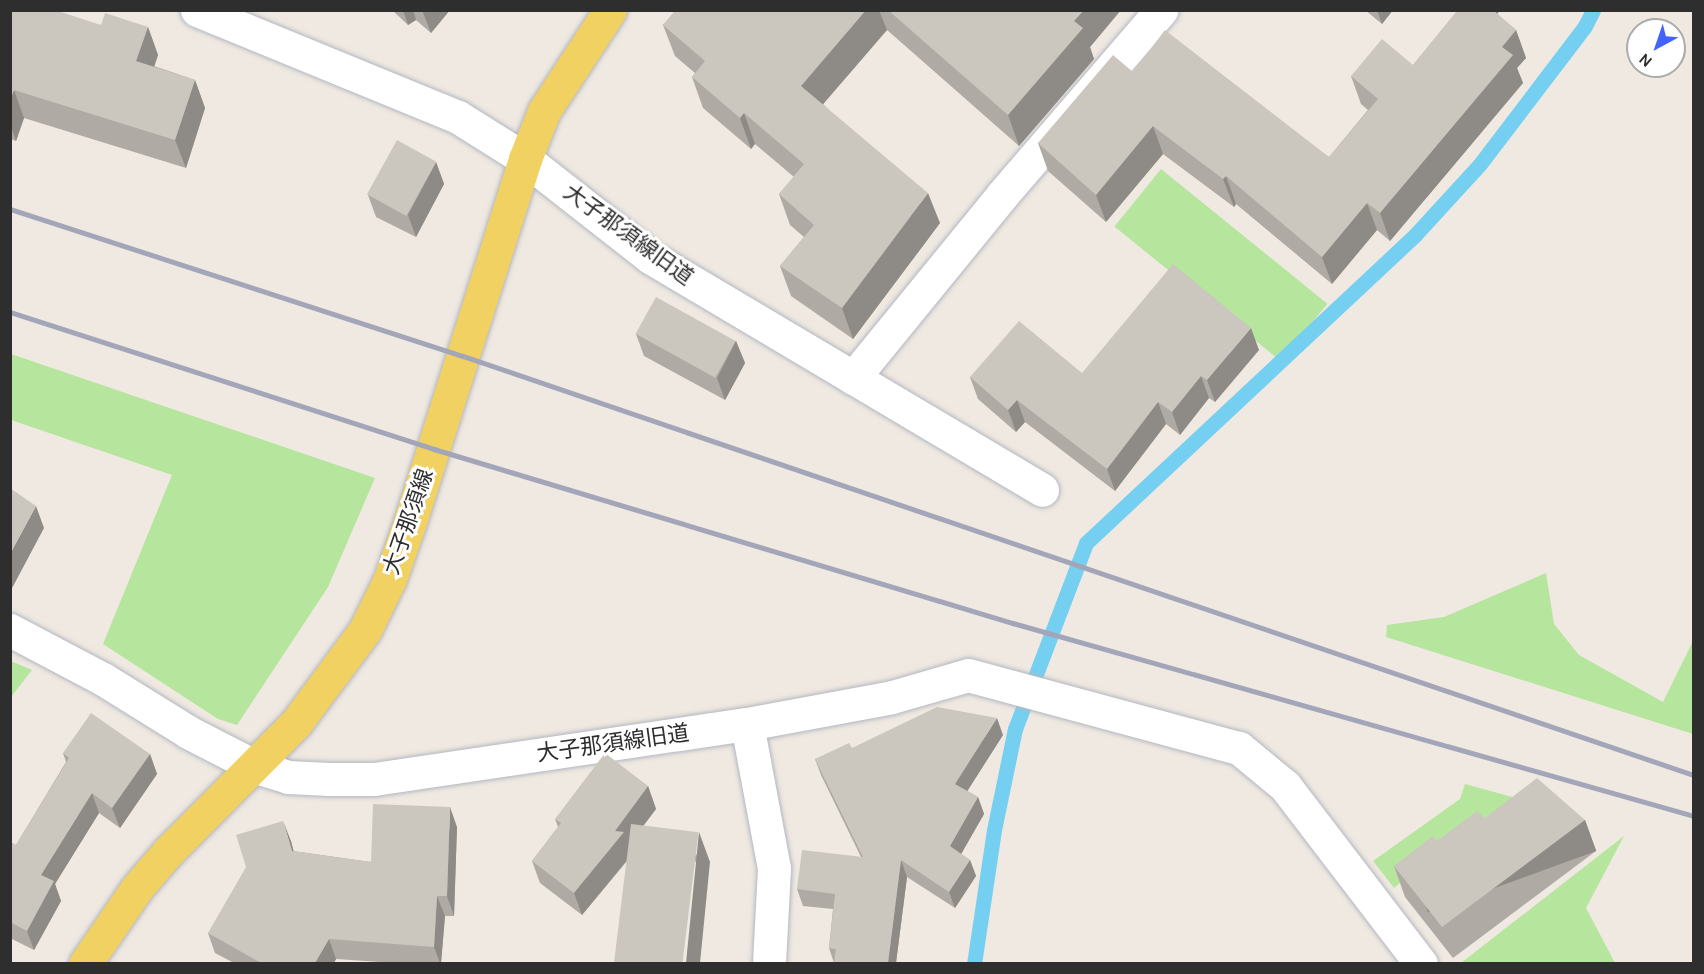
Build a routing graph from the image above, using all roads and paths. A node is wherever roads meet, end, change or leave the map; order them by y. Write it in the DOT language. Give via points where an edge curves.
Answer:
graph roads {
  1 [pos="197,10"];
  2 [pos="609,10"];
  3 [pos="1161,10"];
  4 [pos="525,159"];
  5 [pos="853,378"];
  6 [pos="1042,490"];
  7 [pos="10,630"];
  8 [pos="747,724"];
  9 [pos="256,766"];
  10 [pos="85,963"];
  11 [pos="769,963"];
  12 [pos="1421,963"];
  1 -- 4 [label="street, 大子那須線旧道" via="458,117"];
  2 -- 4 [label="main road, 大子那須線" via="544,111"];
  3 -- 5 [label="street" via="1003,194"];
  4 -- 5 [label="street, 大子那須線旧道" via="650,257"];
  4 -- 9 [label="main road, 大子那須線" via="390,579 364,630 332,678"];
  5 -- 6 [label="street, 大子那須線旧道"];
  7 -- 9 [label="street, 大子那須線旧道" via="102,679 188,732"];
  8 -- 9 [label="street, 大子那須線旧道" via="374,779 288,777"];
  8 -- 11 [label="street" via="774,868"];
  8 -- 12 [label="street, 大子那須線旧道" via="981,680 1239,748 1285,786"];
  9 -- 10 [label="main road, 大子那須線" via="168,852"];
}
